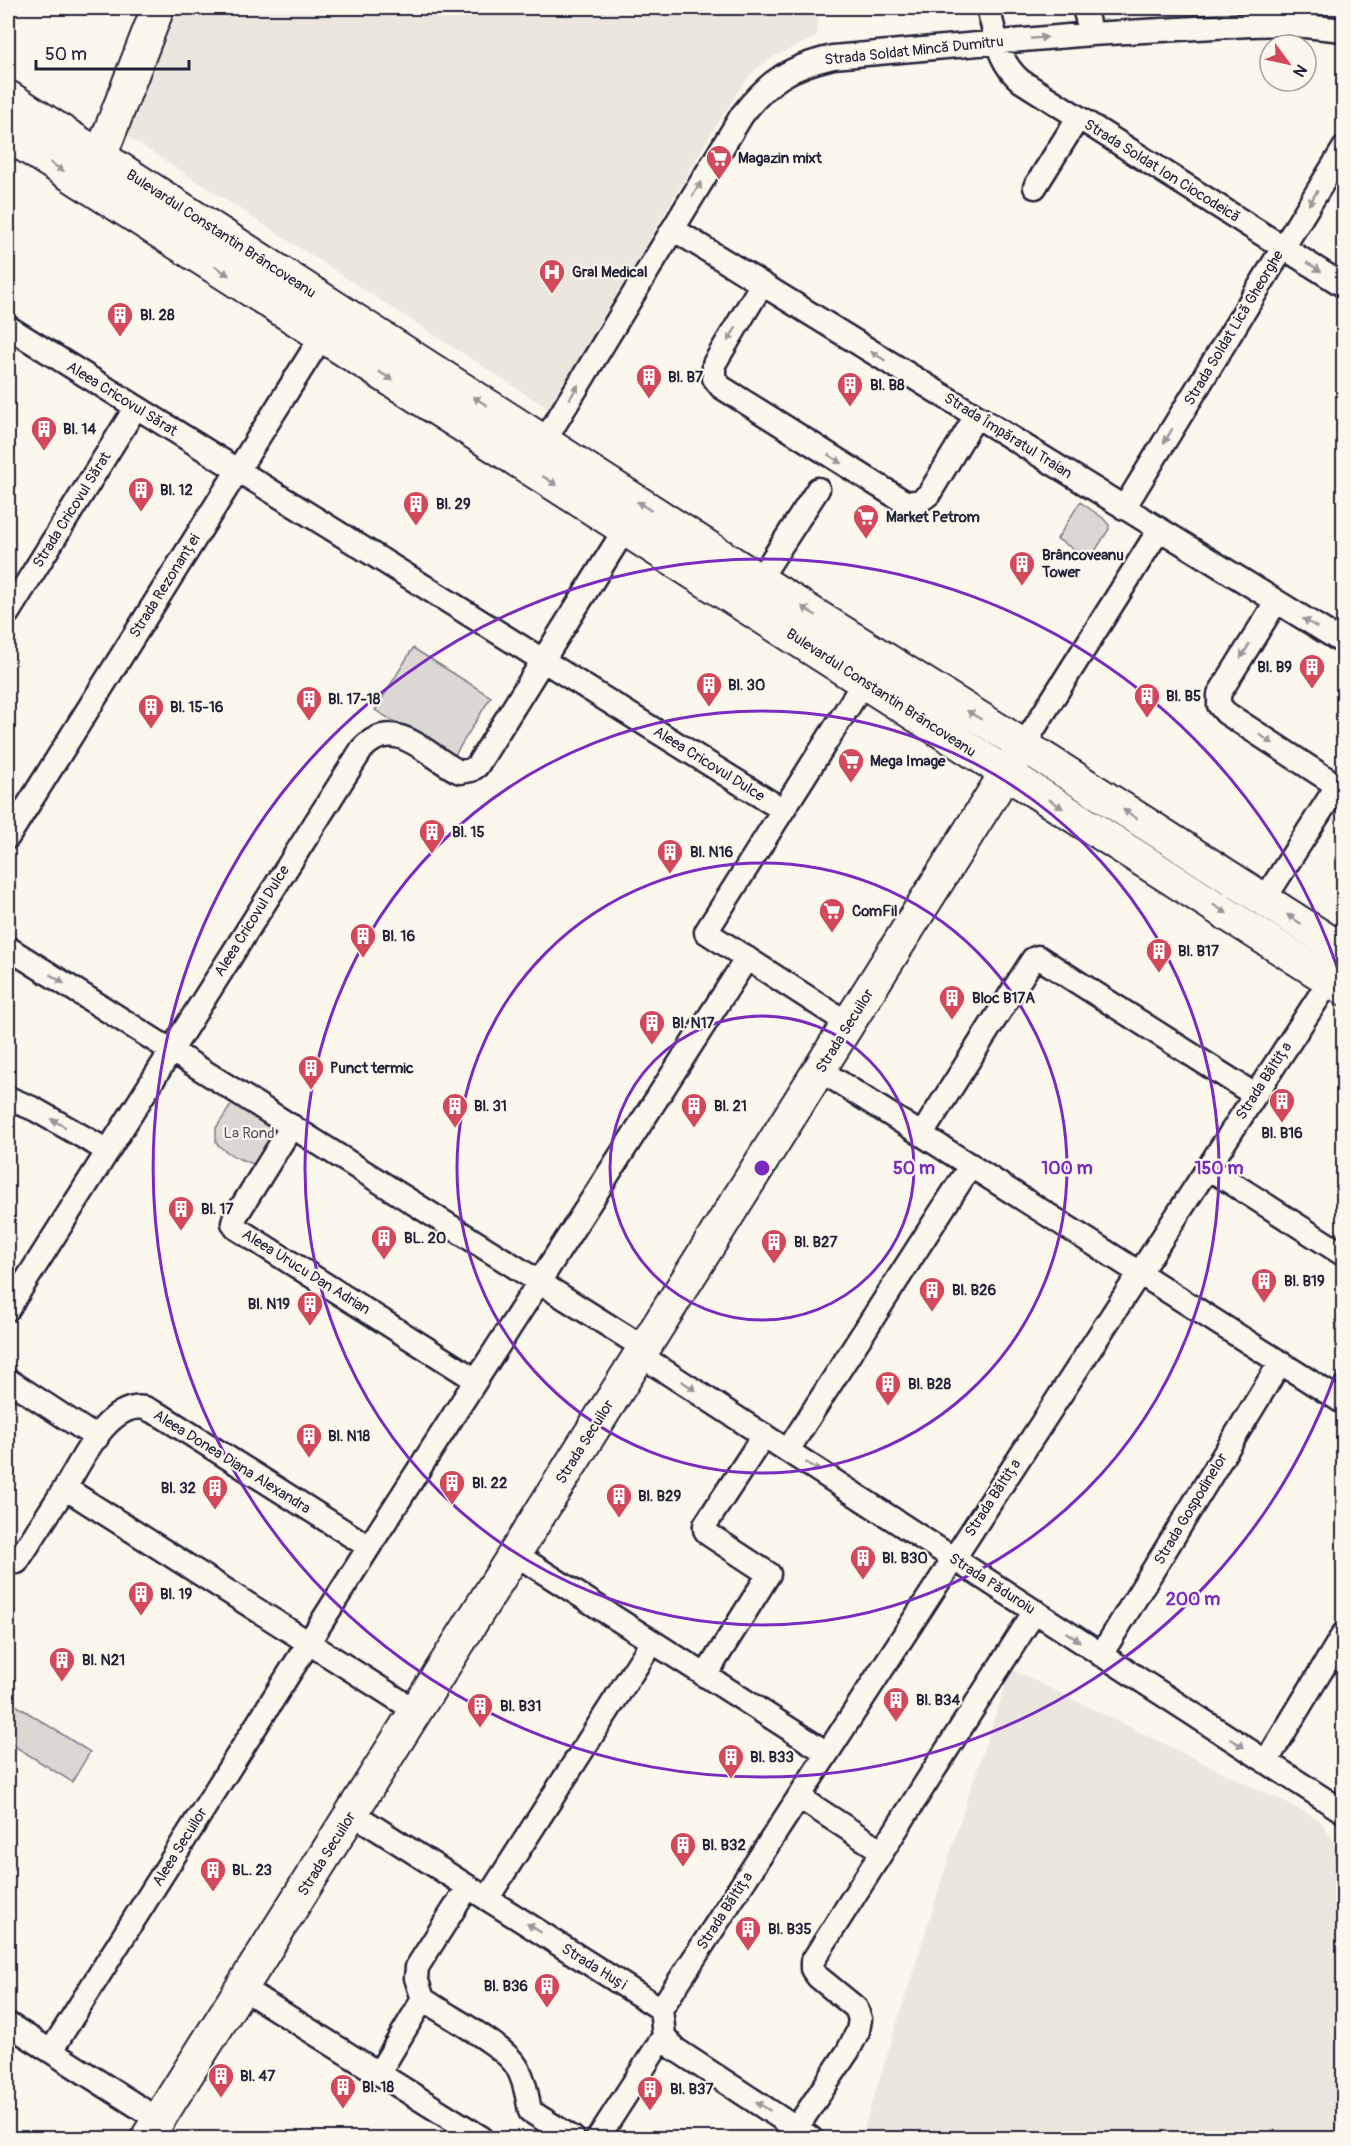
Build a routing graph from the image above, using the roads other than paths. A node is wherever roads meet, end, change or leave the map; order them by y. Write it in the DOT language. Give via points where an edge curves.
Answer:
graph roads {
  1 [pos="158,8"];
  2 [pos="988,8"];
  3 [pos="1084,8"];
  4 [pos="1248,16"];
  5 [pos="1344,30"];
  6 [pos="1091,34"];
  7 [pos="998,42"];
  8 [pos="8,97"];
  9 [pos="1078,118"];
  10 [pos="8,135"];
  11 [pos="1344,148"];
  12 [pos="100,157"];
  13 [pos="1035,187"];
  14 [pos="673,229"];
  15 [pos="1283,248"];
  16 [pos="762,284"];
  17 [pos="1344,286"];
  18 [pos="8,327"];
  19 [pos="322,336"];
  20 [pos="427,384"];
  21 [pos="136,408"];
  22 [pos="976,416"];
  23 [pos="544,442"];
  24 [pos="237,471"];
  25 [pos="818,489"];
  26 [pos="1124,508"];
  27 [pos="625,529"];
  28 [pos="1160,530"];
  29 [pos="759,580"];
  30 [pos="1276,602"];
  31 [pos="8,613"];
  32 [pos="1341,635"];
  33 [pos="542,661"];
  34 [pos="864,682"];
  35 [pos="1023,746"];
  36 [pos="1006,773"];
  37 [pos="1340,788"];
  38 [pos="783,810"];
  39 [pos="8,837"];
  40 [pos="1264,900"];
  41 [pos="8,948"];
  42 [pos="1344,951"];
  43 [pos="747,958"];
  44 [pos="1337,984"];
  45 [pos="849,1024"];
  46 [pos="171,1050"];
  47 [pos="820,1070"];
  48 [pos="1255,1095"];
  49 [pos="8,1098"];
  50 [pos="292,1126"];
  51 [pos="922,1134"];
  52 [pos="108,1150"];
  53 [pos="972,1165"];
  54 [pos="1208,1168"];
  55 [pos="1344,1255"];
  56 [pos="1140,1273"];
  57 [pos="539,1282"];
  58 [pos="8,1309"];
  59 [pos="642,1351"];
  60 [pos="1280,1363"];
  61 [pos="8,1380"];
  62 [pos="476,1380"];
  63 [pos="1344,1403"];
  64 [pos="764,1435"];
  65 [pos="97,1438"];
  66 [pos="788,1450"];
  67 [pos="65,1488"];
  68 [pos="369,1547"];
  69 [pos="515,1554"];
  70 [pos="8,1556"];
  71 [pos="954,1559"];
  72 [pos="1035,1611"];
  73 [pos="1344,1633"];
  74 [pos="309,1642"];
  75 [pos="652,1642"];
  76 [pos="1101,1655"];
  77 [pos="705,1676"];
  78 [pos="416,1711"];
  79 [pos="827,1753"];
  80 [pos="1266,1762"];
  81 [pos="799,1797"];
  82 [pos="1344,1812"];
  83 [pos="352,1813"];
  84 [pos="882,1851"];
  85 [pos="468,1887"];
  86 [pos="487,1899"];
  87 [pos="242,1988"];
  88 [pos="423,2000"];
  89 [pos="661,2009"];
  90 [pos="8,2024"];
  91 [pos="664,2036"];
  92 [pos="51,2051"];
  93 [pos="379,2073"];
  94 [pos="153,2129"];
  95 [pos="804,2134"];
  96 [pos="482,2139"];
  97 [pos="573,2139"];
  98 [pos="598,2139"];
  1 -- 12 [label="main road"];
  2 -- 7 [label="street, Strada Soldat Ion Ciocodeică"];
  3 -- 6 [label="street"];
  4 -- 5 [label="street, Strada Soldat Mincă Dumitru"];
  4 -- 6 [label="street, Strada Soldat Mincă Dumitru"];
  7 -- 6 [label="street, Strada Soldat Mincă Dumitru, one-way"];
  7 -- 9 [label="street, Strada Soldat Ion Ciocodeică" via="1010,72"];
  14 -- 7 [label="street, Strada Soldat Mincă Dumitru, one-way" via="742,115 758,94 795,68 833,57"];
  8 -- 12 [label="main road, Bulevardul Constantin Brâncoveanu"];
  9 -- 13 [label="street"];
  9 -- 15 [label="street, Strada Soldat Ion Ciocodeică"];
  10 -- 19 [label="main road, Bulevardul Constantin Brâncoveanu, one-way"];
  11 -- 15 [label="street, Strada Soldat Lică Gheorghe, one-way"];
  12 -- 20 [label="main road, Bulevardul Constantin Brâncoveanu"];
  14 -- 16 [label="street, Strada Împăratul Traian"];
  23 -- 14 [label="street, Strada Soldat Mincă Dumitru, one-way"];
  15 -- 17 [label="street, Strada Soldat Ion Ciocodeică, one-way"];
  15 -- 26 [label="street, Strada Soldat Lică Gheorghe, one-way"];
  22 -- 16 [label="street, Strada Împăratul Traian, one-way"];
  16 -- 22 [label="street, one-way" via="714,364 714,378 722,387 846,466 903,501 922,501"];
  18 -- 21 [label="street, Aleea Cricovul Sărat"];
  19 -- 20 [label="main road, Bulevardul Constantin Brâncoveanu, one-way"];
  19 -- 24 [label="street, Strada Rezonanței"];
  23 -- 20 [label="main road, Bulevardul Constantin Brâncoveanu, one-way"];
  20 -- 27 [label="main road, Bulevardul Constantin Brâncoveanu, one-way"];
  21 -- 24 [label="street, Aleea Cricovul Sărat"];
  21 -- 31 [label="street, Strada Cricovul Sărat"];
  22 -- 26 [label="street, Strada Împăratul Traian"];
  29 -- 23 [label="main road, Bulevardul Constantin Brâncoveanu, one-way"];
  24 -- 33 [label="street, Aleea Cricovul Dulce"];
  24 -- 39 [label="street, Strada Rezonanței"];
  25 -- 29 [label="street"];
  26 -- 28 [label="street, Strada Împăratul Traian"];
  27 -- 33 [label="street, Aleea Cricovul Dulce"];
  27 -- 34 [label="main road, Bulevardul Constantin Brâncoveanu"];
  28 -- 30 [label="street, Strada Împăratul Traian"];
  28 -- 35 [label="street"];
  35 -- 29 [label="main road, Bulevardul Constantin Brâncoveanu, one-way"];
  32 -- 30 [label="street, Strada Împăratul Traian, one-way"];
  30 -- 37 [label="street, one-way" via="1219,694 1219,705"];
  33 -- 38 [label="street, Aleea Cricovul Dulce"];
  33 -- 46 [label="street, Aleea Cricovul Dulce" via="471,770 453,769 399,735 381,735 362,748"];
  34 -- 36 [label="main road, Bulevardul Constantin Brâncoveanu"];
  34 -- 38 [label="street"];
  35 -- 36 [label="main road, Strada Secuilor"];
  40 -- 35 [label="main road, Bulevardul Constantin Brâncoveanu, one-way"];
  36 -- 44 [label="main road, Bulevardul Constantin Brâncoveanu, one-way"];
  36 -- 45 [label="main road, Strada Secuilor"];
  37 -- 40 [label="street"];
  38 -- 43 [label="street" via="706,932"];
  42 -- 40 [label="main road, Bulevardul Constantin Brâncoveanu, one-way"];
  41 -- 46 [label="street, one-way"];
  43 -- 45 [label="street"];
  43 -- 57 [label="street"];
  44 -- 48 [label="street, Strada Băltița"];
  45 -- 47 [label="main road, Strada Secuilor"];
  46 -- 50 [label="street"];
  46 -- 52 [label="street, Aleea Cricovul Dulce"];
  47 -- 51 [label="street"];
  47 -- 59 [label="main road, Strada Secuilor"];
  48 -- 51 [label="street" via="1038,957"];
  48 -- 54 [label="street, Strada Băltița"];
  52 -- 49 [label="street, one-way"];
  50 -- 57 [label="street"];
  50 -- 62 [label="street, Aleea Urucu Dan Adrian" via="234,1219 236,1228"];
  51 -- 53 [label="street"];
  52 -- 58 [label="street, Aleea Cricovul Dulce"];
  53 -- 56 [label="street"];
  53 -- 66 [label="street"];
  54 -- 55 [label="street"];
  54 -- 56 [label="street, Strada Băltița"];
  56 -- 60 [label="street"];
  56 -- 71 [label="street, Strada Băltița"];
  57 -- 59 [label="street"];
  57 -- 62 [label="street"];
  59 -- 64 [label="street, Strada Păduroiu, one-way"];
  59 -- 69 [label="main road, Strada Secuilor"];
  60 -- 63 [label="street"];
  60 -- 76 [label="street, Strada Gospodinelor"];
  61 -- 65 [label="street"];
  62 -- 68 [label="street"];
  64 -- 66 [label="street, Strada Păduroiu"];
  64 -- 77 [label="street" via="705,1530 769,1574"];
  65 -- 67 [label="street, Aleea Donea Diana Alexandra"];
  65 -- 68 [label="street, Aleea Donea Diana Alexandra" via="122,1410 144,1408"];
  66 -- 71 [label="street, Strada Păduroiu, one-way"];
  67 -- 70 [label="street, Aleea Donea Diana Alexandra" via="17,1562"];
  67 -- 74 [label="street"];
  68 -- 74 [label="street"];
  69 -- 75 [label="street"];
  69 -- 78 [label="main road, Strada Secuilor"];
  71 -- 72 [label="street, Strada Păduroiu"];
  71 -- 79 [label="street, Strada Băltița"];
  72 -- 76 [label="street, Strada Păduroiu, one-way"];
  72 -- 84 [label="street"];
  73 -- 80 [label="street"];
  74 -- 78 [label="street"];
  74 -- 92 [label="street, Aleea Secuilor"];
  75 -- 77 [label="street"];
  75 -- 86 [label="street"];
  76 -- 80 [label="street, Strada Păduroiu, one-way"];
  77 -- 79 [label="street"];
  78 -- 83 [label="main road, Strada Secuilor"];
  79 -- 81 [label="street, Strada Băltița"];
  80 -- 82 [label="street, Strada Păduroiu"];
  81 -- 84 [label="street"];
  81 -- 89 [label="street, Strada Băltița"];
  83 -- 85 [label="street, Strada Huși"];
  83 -- 87 [label="main road, Strada Secuilor"];
  84 -- 95 [label="street" via="812,1962 818,1977 856,2008 860,2019 858,2031"];
  85 -- 86 [label="street, Strada Huși"];
  85 -- 88 [label="street" via="417,1967"];
  89 -- 86 [label="street, Strada Huși, one-way"];
  87 -- 93 [label="street"];
  87 -- 94 [label="main road, Strada Secuilor"];
  88 -- 93 [label="street"];
  88 -- 97 [label="street" via="507,2054 522,2076 530,2111"];
  89 -- 91 [label="street"];
  90 -- 92 [label="street"];
  95 -- 91 [label="street, one-way" via="675,2049"];
  91 -- 98 [label="street"];
  92 -- 94 [label="street"];
  93 -- 96 [label="street"];
}
